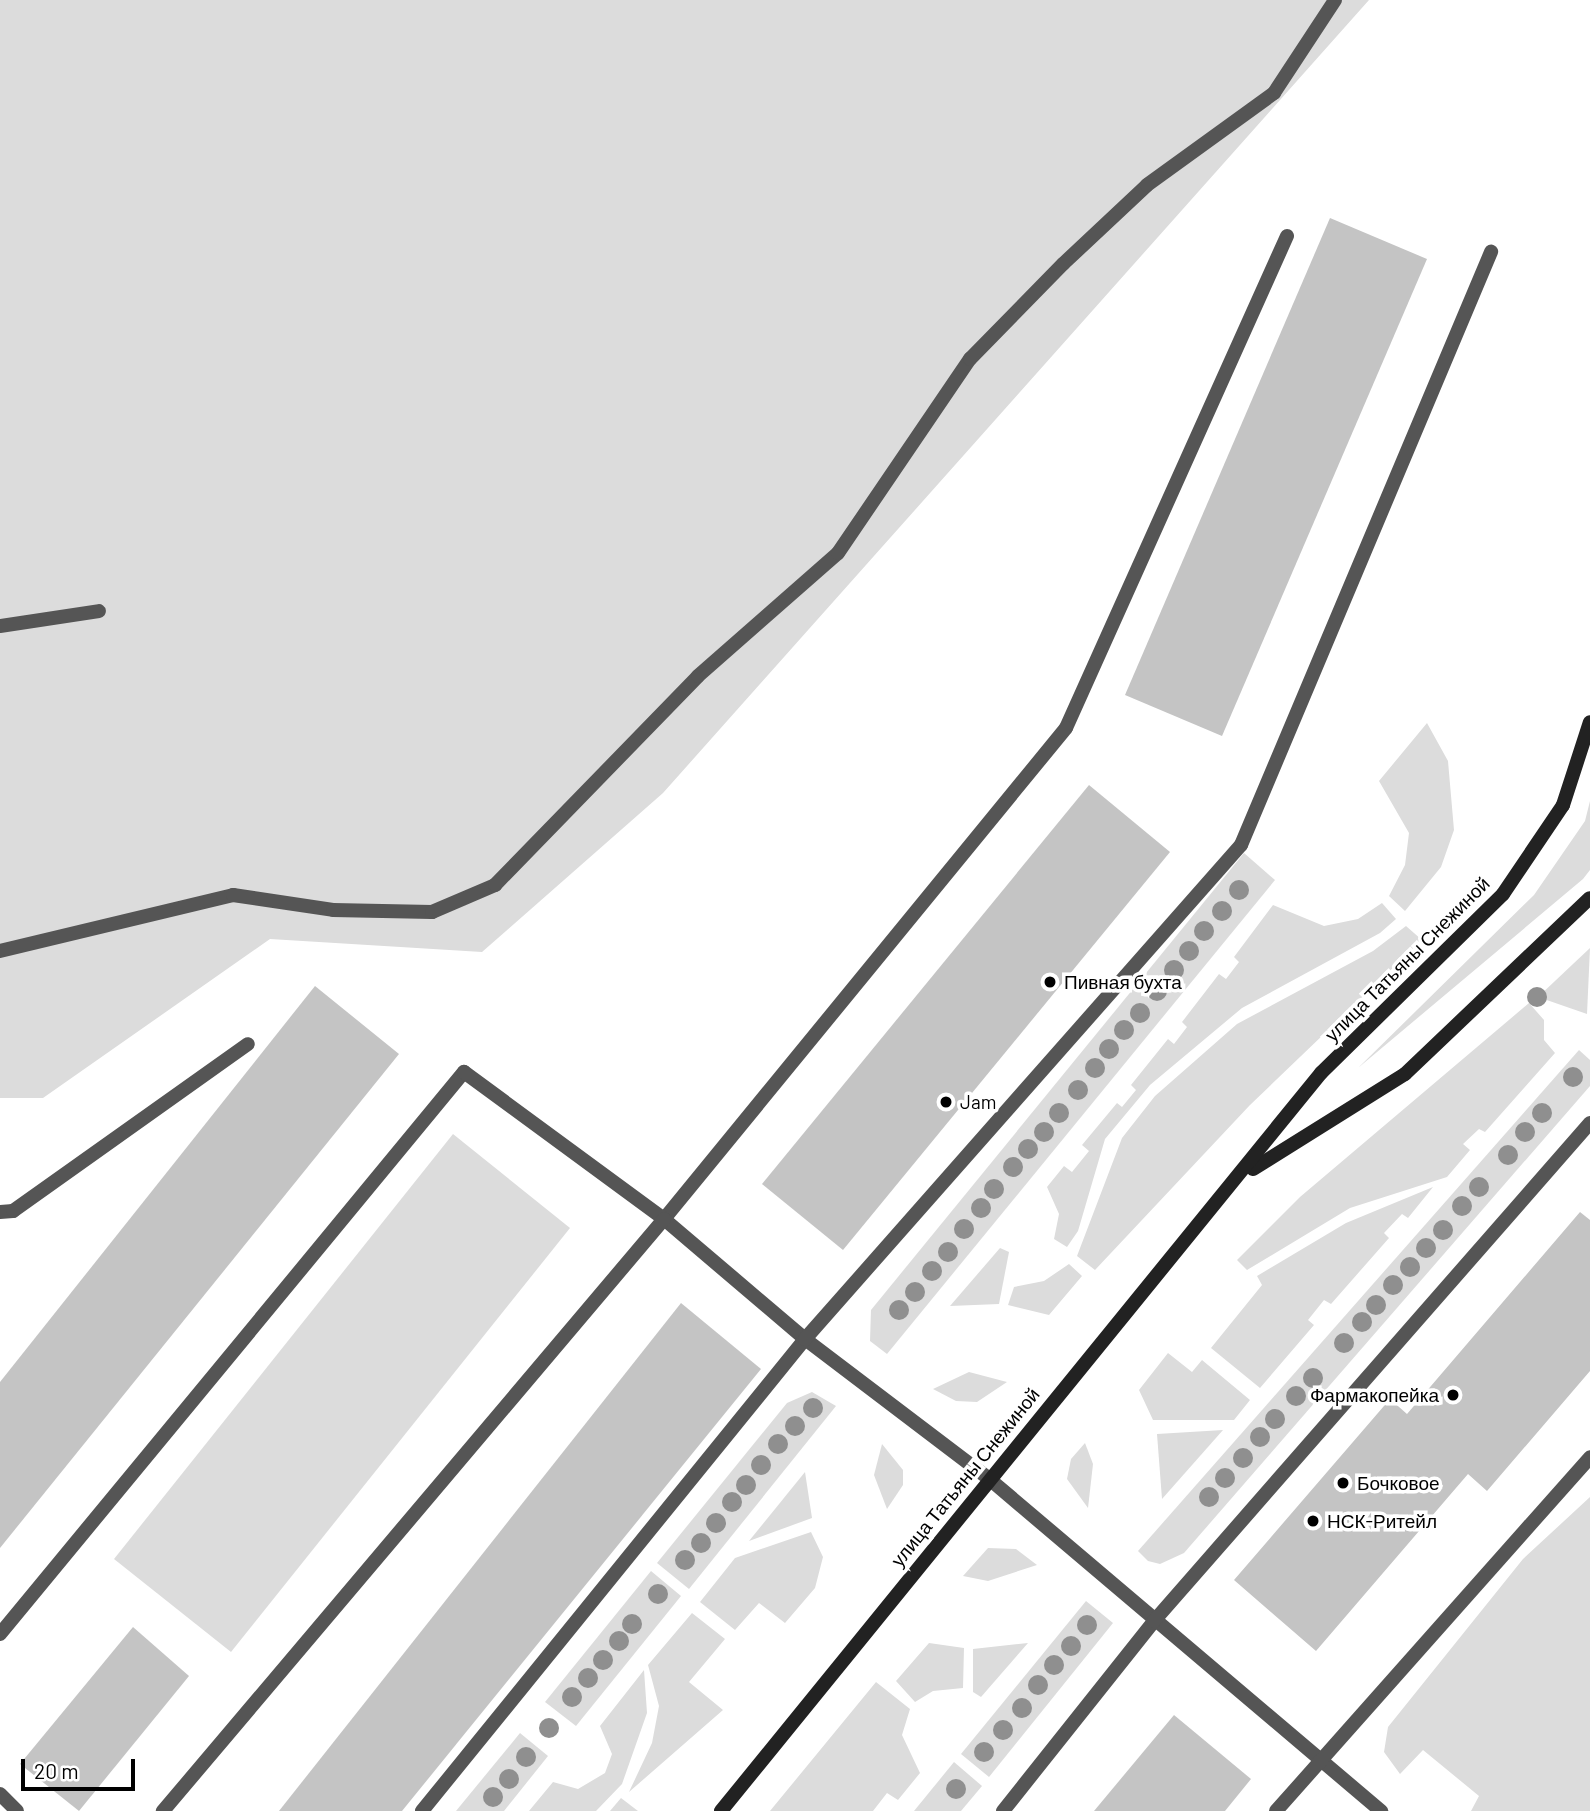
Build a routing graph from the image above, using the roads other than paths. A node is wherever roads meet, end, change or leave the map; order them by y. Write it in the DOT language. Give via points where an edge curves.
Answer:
graph roads {
  1 [pos="1335,0"];
  2 [pos="1287,236"];
  3 [pos="1491,252"];
  4 [pos="99,611"];
  5 [pos="0,626"];
  6 [pos="1590,722"];
  7 [pos="1590,898"];
  8 [pos="0,951"];
  9 [pos="248,1044"];
  10 [pos="1590,1122"];
  11 [pos="1246,1173"];
  12 [pos="0,1212"];
  13 [pos="664,1220"];
  14 [pos="805,1339"];
  15 [pos="1590,1457"];
  16 [pos="987,1477"];
  17 [pos="1154,1621"];
  18 [pos="0,1634"];
  19 [pos="1317,1761"];
  20 [pos="0,1794"];
  21 [pos="16,1811"];
  22 [pos="163,1811"];
  23 [pos="422,1811"];
  24 [pos="721,1811"];
  25 [pos="1003,1811"];
  26 [pos="1276,1811"];
  27 [pos="1381,1811"];
  1 -- 8 [label="lane" via="1275,93 1147,185 1063,264 970,359 838,553 698,676 495,885 432,912 333,910 233,895"];
  2 -- 13 [label="lane" via="1066,728"];
  3 -- 14 [label="lane" via="1241,845"];
  4 -- 5 [label="lane"];
  6 -- 11 [label="street, улица Татьяны Снежиной" via="1563,805 1503,894 1358,1031"];
  7 -- 11 [label="street, улица Татьяны Снежиной" via="1405,1074"];
  9 -- 12 [label="lane" via="13,1211"];
  10 -- 17 [label="lane"];
  11 -- 16 [label="street, улица Татьяны Снежиной"];
  13 -- 14 [label="lane"];
  13 -- 18 [label="lane" via="464,1072"];
  13 -- 22 [label="lane"];
  14 -- 16 [label="lane"];
  14 -- 23 [label="lane"];
  15 -- 19 [label="lane"];
  16 -- 17 [label="lane"];
  16 -- 24 [label="street, улица Татьяны Снежиной"];
  17 -- 19 [label="lane"];
  17 -- 25 [label="lane"];
  19 -- 26 [label="lane"];
  19 -- 27 [label="lane"];
  20 -- 21 [label="lane"];
}
